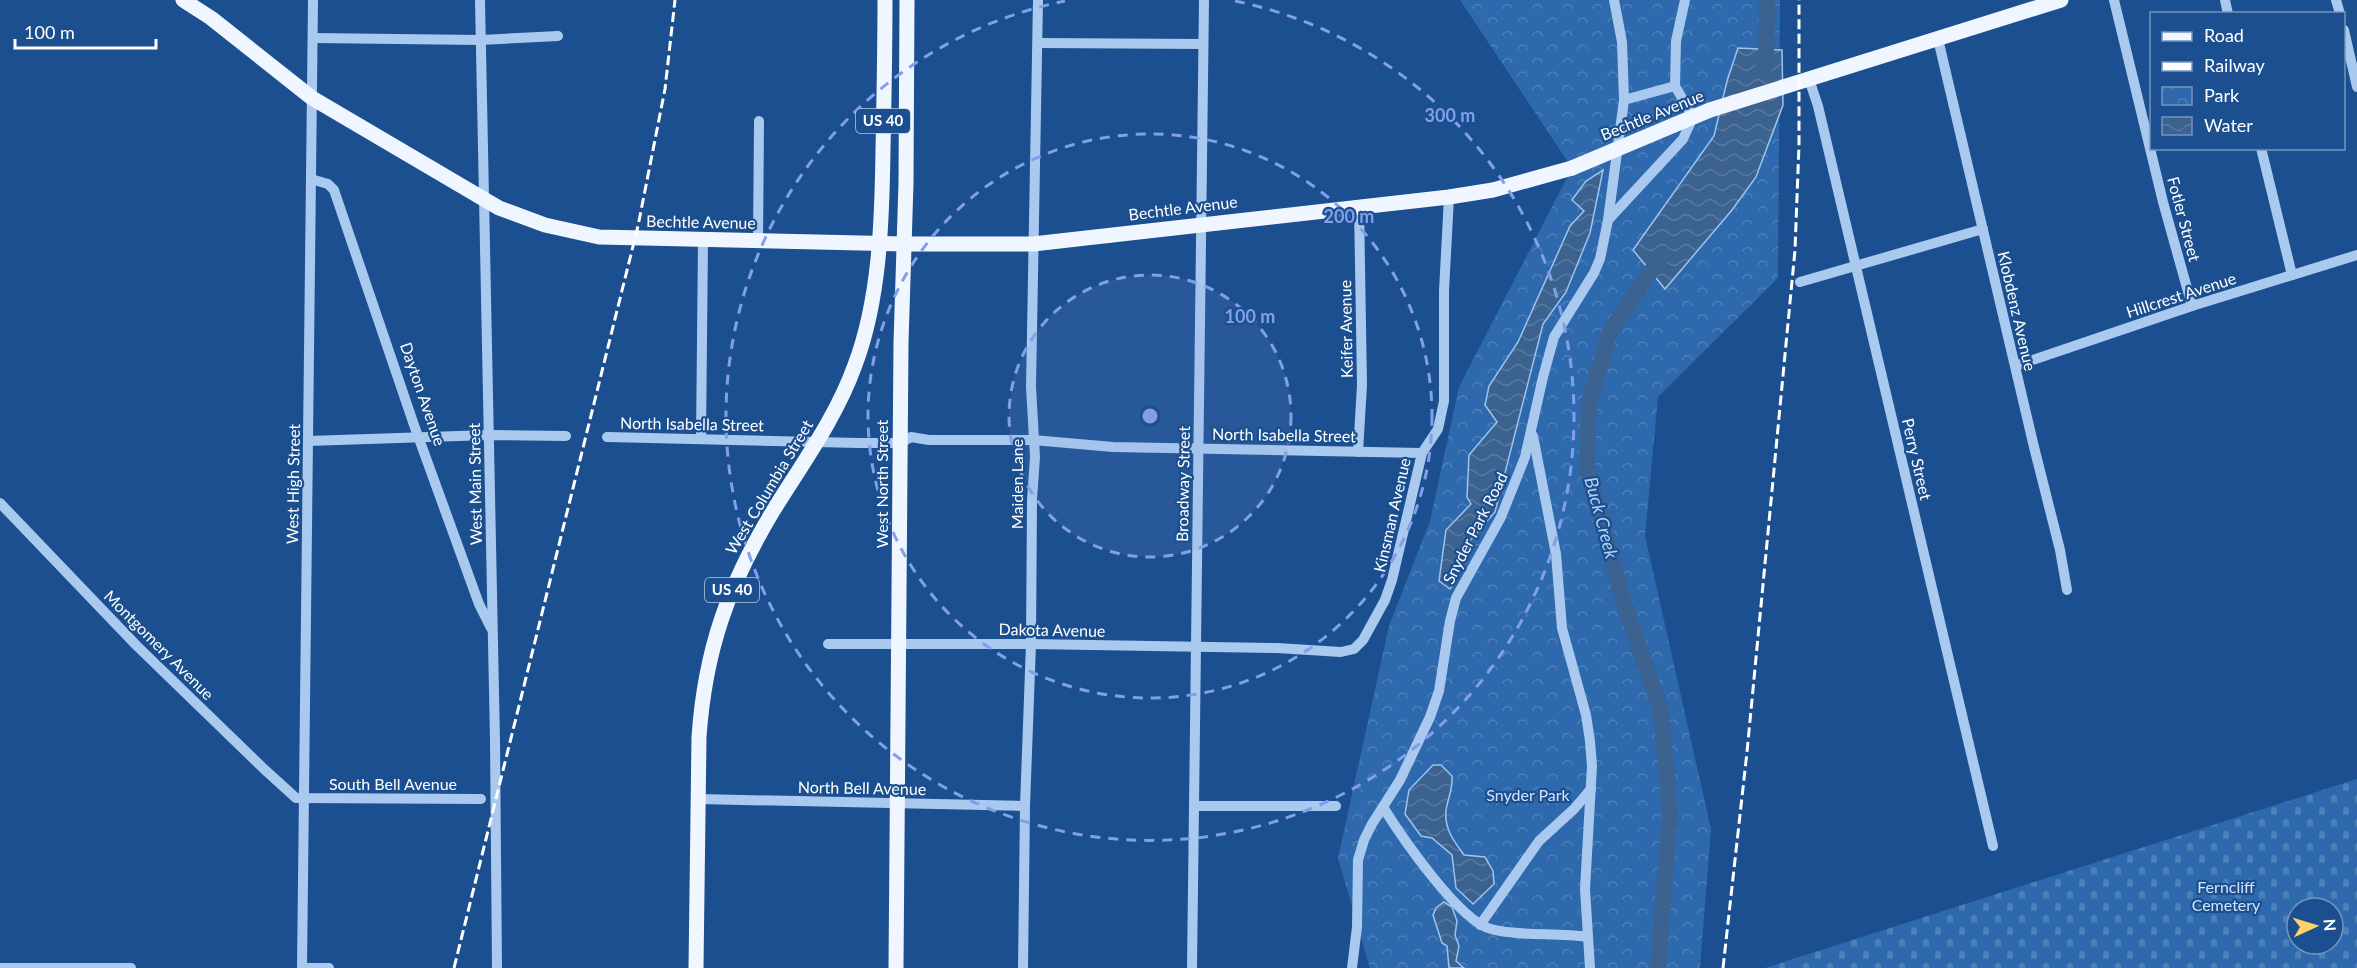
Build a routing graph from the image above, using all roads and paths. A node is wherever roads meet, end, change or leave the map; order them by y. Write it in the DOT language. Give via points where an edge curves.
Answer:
graph roads {
  1 [pos="183,0"];
  2 [pos="313,0"];
  3 [pos="480,0"];
  4 [pos="885,0"];
  5 [pos="907,0"];
  6 [pos="1038,0"];
  7 [pos="1204,0"];
  8 [pos="1614,0"];
  9 [pos="1685,0"];
  10 [pos="2061,0"];
  11 [pos="2114,0"];
  12 [pos="558,36"];
  13 [pos="313,38"];
  14 [pos="2345,38"];
  15 [pos="482,39"];
  16 [pos="1938,39"];
  17 [pos="1038,43"];
  18 [pos="1203,44"];
  19 [pos="1809,79"];
  20 [pos="1675,86"];
  21 [pos="2357,87"];
  22 [pos="312,98"];
  23 [pos="1624,100"];
  24 [pos="1693,117"];
  25 [pos="759,120"];
  26 [pos="2150,148"];
  27 [pos="2150,150"];
  28 [pos="2261,150"];
  29 [pos="311,179"];
  30 [pos="1449,197"];
  31 [pos="485,200"];
  32 [pos="1359,206"];
  33 [pos="1608,220"];
  34 [pos="1200,224"];
  35 [pos="1983,229"];
  36 [pos="703,240"];
  37 [pos="758,241"];
  38 [pos="879,242"];
  39 [pos="905,244"];
  40 [pos="1033,244"];
  41 [pos="2357,255"];
  42 [pos="1856,266"];
  43 [pos="2292,275"];
  44 [pos="1800,282"];
  45 [pos="2192,306"];
  46 [pos="2015,366"];
  47 [pos="1533,430"];
  48 [pos="489,435"];
  49 [pos="566,436"];
  50 [pos="607,437"];
  51 [pos="418,438"];
  52 [pos="701,439"];
  53 [pos="1033,440"];
  54 [pos="308,441"];
  55 [pos="816,442"];
  56 [pos="900,443"];
  57 [pos="1198,449"];
  58 [pos="1358,452"];
  59 [pos="1422,453"];
  60 [pos="0,503"];
  61 [pos="2067,590"];
  62 [pos="493,632"];
  63 [pos="828,644"];
  64 [pos="898,644"];
  65 [pos="1031,644"];
  66 [pos="1196,647"];
  67 [pos="1276,648"];
  68 [pos="1591,789"];
  69 [pos="304,798"];
  70 [pos="698,799"];
  71 [pos="481,800"];
  72 [pos="897,804"];
  73 [pos="1024,806"];
  74 [pos="1194,806"];
  75 [pos="1336,806"];
  76 [pos="1383,807"];
  77 [pos="1993,846"];
  78 [pos="1480,925"];
  79 [pos="1588,937"];
  80 [pos="0,968"];
  81 [pos="131,968"];
  82 [pos="302,968"];
  83 [pos="307,968"];
  84 [pos="328,968"];
  85 [pos="497,968"];
  86 [pos="696,968"];
  87 [pos="896,968"];
  88 [pos="1023,968"];
  89 [pos="1192,968"];
  90 [pos="1352,968"];
  91 [pos="1590,968"];
  1 -- 22 [label="main road"];
  2 -- 13 [label="street, West High Street"];
  3 -- 15 [label="street, West Main Street"];
  4 -- 38 [label="main road, US 40"];
  5 -- 39 [label="main road, West North Street / US 40"];
  6 -- 17 [label="street, Maiden Lane"];
  7 -- 18 [label="street, Broadway Street"];
  8 -- 23 [label="street, Snyder Park Road" via="1622,42"];
  9 -- 20 [label="street" via="1676,41"];
  10 -- 16 [label="main road, Bechtle Avenue"];
  11 -- 26 [label="street, Fotler Street"];
  12 -- 15 [label="street"];
  13 -- 15 [label="street"];
  13 -- 22 [label="street, West High Street"];
  14 -- 21 [label="street"];
  15 -- 31 [label="street, West Main Street"];
  16 -- 19 [label="main road, Bechtle Avenue"];
  16 -- 35 [label="street, Klobdenz Avenue"];
  17 -- 18 [label="street"];
  17 -- 40 [label="street, Maiden Lane"];
  18 -- 34 [label="street, Broadway Street"];
  19 -- 24 [label="main road, Bechtle Avenue"];
  19 -- 42 [label="street, Perry Street"];
  20 -- 23 [label="street"];
  20 -- 24 [label="street"];
  22 -- 29 [label="street, West High Street"];
  22 -- 31 [label="main road, Bechtle Avenue"];
  23 -- 33 [label="street, Snyder Park Road"];
  24 -- 30 [label="main road, Bechtle Avenue, bridge" via="1572,168 1493,190"];
  24 -- 33 [label="street" via="1683,139"];
  25 -- 37 [label="street"];
  27 -- 45 [label="street, Fotler Street"];
  28 -- 43 [label="street"];
  29 -- 51 [label="street, Dayton Avenue" via="334,189"];
  29 -- 54 [label="street, West High Street"];
  30 -- 32 [label="main road, Bechtle Avenue"];
  30 -- 59 [label="street, Kinsman Avenue" via="1444,401 1438,429"];
  31 -- 36 [label="main road, Bechtle Avenue" via="535,222 596,236"];
  31 -- 48 [label="street, West Main Street"];
  32 -- 34 [label="main road, Bechtle Avenue"];
  32 -- 58 [label="street, Keifer Avenue" via="1362,385"];
  33 -- 47 [label="street, Snyder Park Road" via="1594,273 1554,337"];
  34 -- 40 [label="main road, Bechtle Avenue"];
  34 -- 57 [label="street, Broadway Street"];
  35 -- 42 [label="street"];
  35 -- 46 [label="street, Klobdenz Avenue"];
  36 -- 37 [label="main road, Bechtle Avenue"];
  36 -- 52 [label="street"];
  37 -- 38 [label="main road, Bechtle Avenue"];
  38 -- 39 [label="main road, Bechtle Avenue"];
  38 -- 55 [label="main road, West Columbia Street / US 40" via="874,292 856,364"];
  39 -- 40 [label="main road, Bechtle Avenue"];
  39 -- 56 [label="main road, West North Street / US 40"];
  40 -- 53 [label="street, Maiden Lane"];
  41 -- 43 [label="street, Hillcrest Avenue"];
  42 -- 44 [label="street"];
  42 -- 77 [label="street, Perry Street"];
  43 -- 45 [label="street, Hillcrest Avenue"];
  45 -- 46 [label="street, Hillcrest Avenue"];
  46 -- 61 [label="street, Klobdenz Avenue"];
  47 -- 68 [label="street, Snyder Park Road" via="1556,555 1562,628 1586,715"];
  47 -- 76 [label="street, Snyder Park Road" via="1501,517 1456,598 1431,717"];
  48 -- 49 [label="street"];
  48 -- 51 [label="street"];
  48 -- 62 [label="street, West Main Street"];
  50 -- 52 [label="street, North Isabella Street"];
  51 -- 54 [label="street"];
  51 -- 62 [label="street, Dayton Avenue"];
  52 -- 55 [label="street, North Isabella Street"];
  53 -- 56 [label="street, North Isabella Street" via="911,437"];
  53 -- 57 [label="street, North Isabella Street"];
  53 -- 65 [label="street, Maiden Lane"];
  54 -- 69 [label="street, West High Street"];
  55 -- 56 [label="street, North Isabella Street"];
  55 -- 70 [label="main road, West Columbia Street / US 40" via="742,567 723,610 701,701"];
  56 -- 64 [label="main road, West North Street / US 40"];
  57 -- 58 [label="street, North Isabella Street"];
  57 -- 66 [label="street, Broadway Street"];
  58 -- 59 [label="street, North Isabella Street"];
  59 -- 67 [label="street, Kinsman Avenue" via="1392,580 1363,640 1354,649 1341,652"];
  60 -- 69 [label="street, Montgomery Avenue" via="137,646 264,770 290,794"];
  62 -- 85 [label="street, West Main Street"];
  63 -- 64 [label="street, Dakota Avenue"];
  64 -- 65 [label="street, Dakota Avenue"];
  64 -- 72 [label="main road, West North Street / US 40"];
  65 -- 66 [label="street, Dakota Avenue"];
  65 -- 73 [label="street, Maiden Lane"];
  66 -- 67 [label="street, Dakota Avenue"];
  66 -- 74 [label="street, Broadway Street"];
  68 -- 78 [label="street" via="1539,841"];
  68 -- 79 [label="street, Snyder Park Road" via="1586,855"];
  69 -- 71 [label="street, South Bell Avenue"];
  69 -- 82 [label="street, West High Street"];
  70 -- 72 [label="street, North Bell Avenue"];
  70 -- 86 [label="main road, West Columbia Street / US 40"];
  72 -- 73 [label="street, North Bell Avenue"];
  72 -- 87 [label="main road, West North Street / US 40"];
  73 -- 88 [label="street, Maiden Lane"];
  74 -- 75 [label="street"];
  74 -- 89 [label="street, Broadway Street"];
  76 -- 78 [label="street" via="1418,857"];
  76 -- 90 [label="street, Snyder Park Road" via="1364,840 1358,860"];
  78 -- 79 [label="street" via="1500,931"];
  79 -- 91 [label="street, Snyder Park Road"];
  80 -- 81 [label="street"];
  83 -- 84 [label="street"];
}
